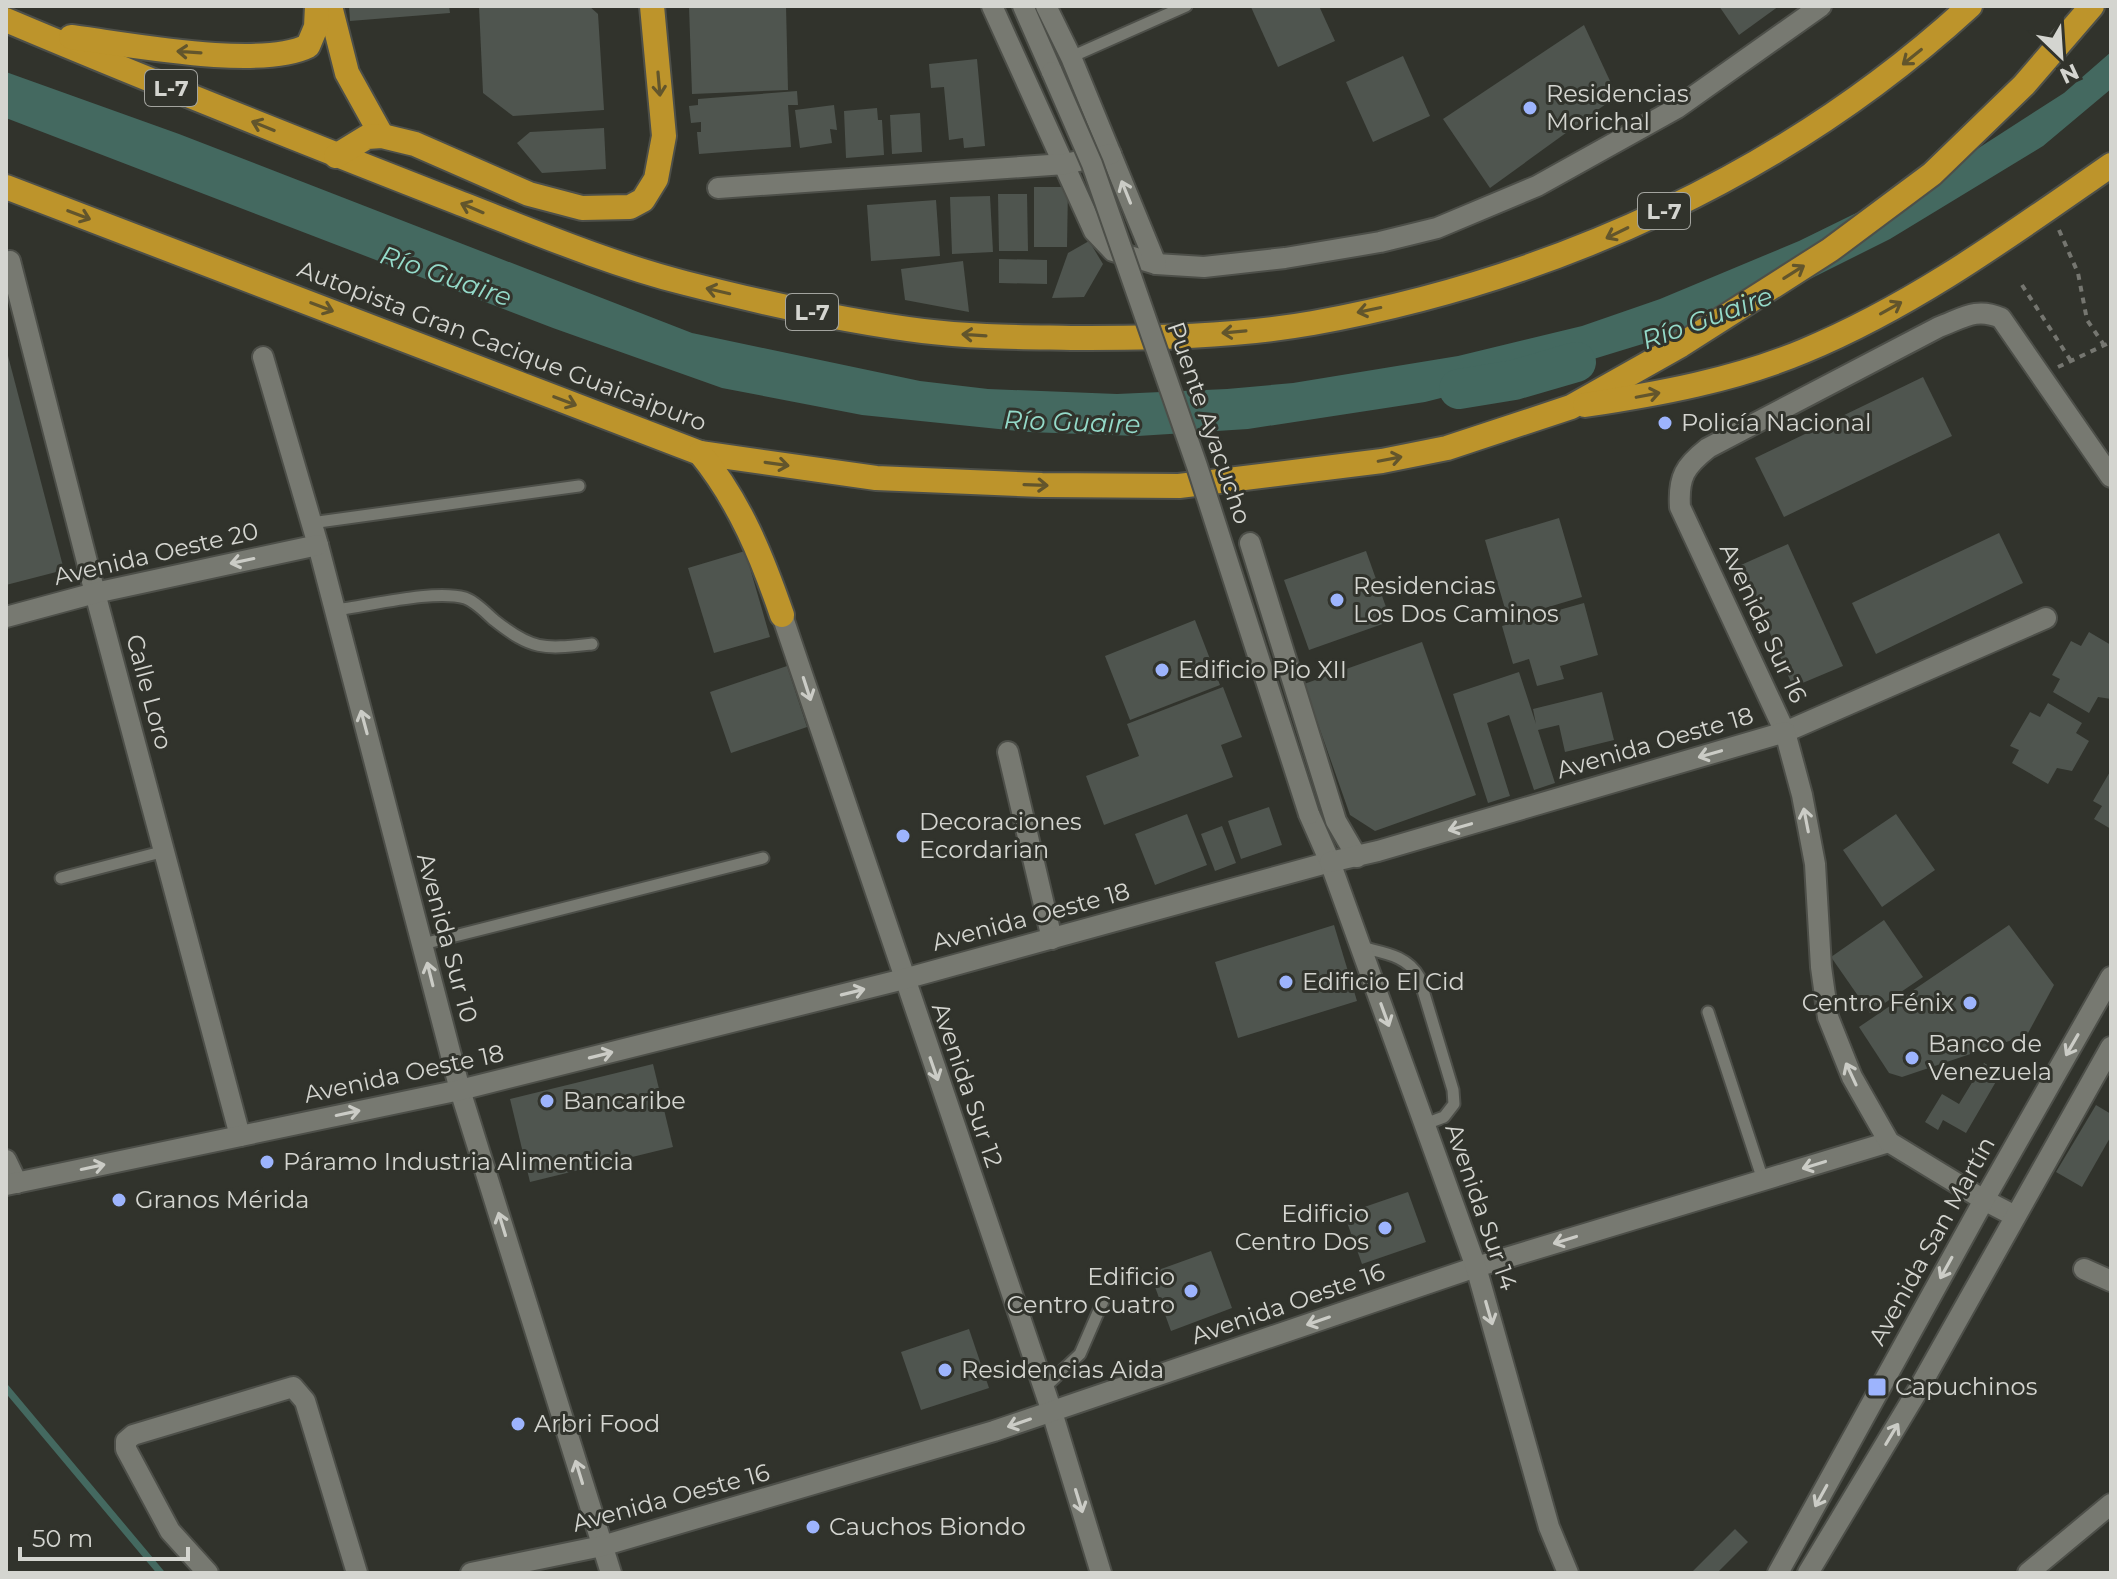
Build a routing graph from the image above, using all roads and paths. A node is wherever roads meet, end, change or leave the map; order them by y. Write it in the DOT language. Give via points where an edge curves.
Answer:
graph roads {
  1 [pos="317,6"];
  2 [pos="330,6"];
  3 [pos="652,6"];
  4 [pos="992,6"];
  5 [pos="1023,6"];
  6 [pos="1046,6"];
  7 [pos="1186,6"];
  8 [pos="1821,6"];
  9 [pos="1970,6"];
  10 [pos="2085,15"];
  11 [pos="6,20"];
  12 [pos="37,33"];
  13 [pos="1071,57"];
  14 [pos="382,136"];
  15 [pos="1111,154"];
  16 [pos="336,156"];
  17 [pos="1065,164"];
  18 [pos="2111,165"];
  19 [pos="6,187"];
  20 [pos="718,188"];
  21 [pos="2058,228"];
  22 [pos="10,261"];
  23 [pos="1156,264"];
  24 [pos="2022,285"];
  25 [pos="2111,342"];
  26 [pos="2104,345"];
  27 [pos="263,357"];
  28 [pos="2071,361"];
  29 [pos="2042,375"];
  30 [pos="1571,407"];
  31 [pos="700,453"];
  32 [pos="2111,477"];
  33 [pos="579,486"];
  34 [pos="311,523"];
  35 [pos="1250,543"];
  36 [pos="318,545"];
  37 [pos="95,593"];
  38 [pos="335,610"];
  39 [pos="782,615"];
  40 [pos="6,617"];
  41 [pos="2046,618"];
  42 [pos="592,644"];
  43 [pos="1785,732"];
  44 [pos="1008,752"];
  45 [pos="165,851"];
  46 [pos="1357,857"];
  47 [pos="763,858"];
  48 [pos="1330,862"];
  49 [pos="61,878"];
  50 [pos="1052,939"];
  51 [pos="423,944"];
  52 [pos="1361,947"];
  53 [pos="2111,977"];
  54 [pos="904,979"];
  55 [pos="1708,1012"];
  56 [pos="2111,1047"];
  57 [pos="460,1090"];
  58 [pos="1425,1124"];
  59 [pos="240,1136"];
  60 [pos="1889,1142"];
  61 [pos="6,1160"];
  62 [pos="1763,1180"];
  63 [pos="12,1184"];
  64 [pos="1984,1200"];
  65 [pos="2015,1216"];
  66 [pos="1476,1267"];
  67 [pos="2084,1269"];
  68 [pos="2111,1281"];
  69 [pos="1103,1301"];
  70 [pos="1044,1388"];
  71 [pos="1052,1412"];
  72 [pos="2111,1504"];
  73 [pos="602,1546"];
  74 [pos="2035,1567"];
  75 [pos="208,1573"];
  76 [pos="357,1573"];
  77 [pos="471,1573"];
  78 [pos="611,1573"];
  79 [pos="1101,1573"];
  80 [pos="1568,1573"];
  81 [pos="1778,1573"];
  82 [pos="1808,1573"];
  83 [pos="2059,1573"];
  1 -- 12 [label="highway, one-way" via="308,46 282,54 140,48"];
  2 -- 14 [label="highway" via="347,73"];
  3 -- 14 [label="highway, one-way" via="664,136 656,179 643,200 630,207 582,208 529,194 415,144"];
  4 -- 17 [label="street"];
  5 -- 48 [label="street, Puente Ayacucho, bridge" via="1092,164 1309,814"];
  6 -- 13 [label="street"];
  7 -- 13 [label="lane"];
  8 -- 23 [label="street" via="1677,108 1537,186 1437,228 1285,258 1204,267"];
  9 -- 16 [label="highway, L-7, one-way" via="1883,80 1831,116 1728,179 1601,241 1425,298 1242,332 1013,337 865,323 682,283 521,229"];
  30 -- 10 [label="highway, Autopista Gran Cacique Guaicaipuro, one-way" via="1681,345 1830,250 1932,174 2024,85"];
  11 -- 12 [label="highway, L-7"];
  16 -- 12 [label="highway, L-7, one-way"];
  13 -- 15 [label="street"];
  14 -- 16 [label="highway" via="367,137"];
  15 -- 17 [label="street"];
  23 -- 15 [label="street, one-way"];
  17 -- 20 [label="street"];
  17 -- 23 [label="street" via="1103,243"];
  30 -- 18 [label="highway, one-way" via="1649,396 1763,366 1868,322 1993,247"];
  19 -- 31 [label="highway, Autopista Gran Cacique Guaicaipuro, one-way"];
  21 -- 26 [label="path" via="2078,273 2087,320"];
  22 -- 37 [label="street, Calle Loro"];
  24 -- 28 [label="path"];
  25 -- 26 [label="path"];
  26 -- 28 [label="path"];
  27 -- 34 [label="street, Avenida Sur 10"];
  28 -- 29 [label="path"];
  29 -- 32 [label="street"];
  29 -- 43 [label="street, Avenida Sur 16" via="2001,318 1986,311 1972,314 1693,460 1679,488 1680,507"];
  31 -- 30 [label="highway, Autopista Gran Cacique Guaicaipuro, one-way" via="876,478 1179,486 1447,448"];
  31 -- 39 [label="highway" via="737,506"];
  33 -- 34 [label="lane"];
  34 -- 36 [label="street, Avenida Sur 10"];
  35 -- 46 [label="street" via="1336,821"];
  36 -- 37 [label="street, Avenida Oeste 20, one-way"];
  36 -- 38 [label="street, Avenida Sur 10"];
  37 -- 40 [label="street, Avenida Oeste 20"];
  37 -- 45 [label="street, Calle Loro"];
  38 -- 42 [label="lane" via="442,595 467,598 532,645"];
  51 -- 38 [label="street, Avenida Sur 10, one-way"];
  39 -- 54 [label="street, Avenida Sur 12, one-way"];
  41 -- 43 [label="street, Avenida Oeste 18"];
  43 -- 46 [label="street, Avenida Oeste 18, one-way"];
  60 -- 43 [label="street, Avenida Sur 16, one-way" via="1852,1077 1828,1017 1815,864"];
  44 -- 50 [label="street"];
  45 -- 49 [label="lane"];
  45 -- 59 [label="street, Calle Loro"];
  46 -- 48 [label="street, Avenida Oeste 18"];
  47 -- 51 [label="lane"];
  48 -- 50 [label="street, Avenida Oeste 18"];
  48 -- 52 [label="street, Avenida Sur 14"];
  50 -- 54 [label="street, Avenida Oeste 18"];
  57 -- 51 [label="street, Avenida Sur 10, one-way"];
  52 -- 58 [label="street, Avenida Sur 14, one-way"];
  52 -- 58 [label="lane" via="1404,959 1419,977 1454,1104 1444,1117"];
  53 -- 64 [label="street, Avenida San Martín, one-way"];
  57 -- 54 [label="street, Avenida Oeste 18, one-way"];
  54 -- 70 [label="street, Avenida Sur 12, one-way"];
  55 -- 62 [label="lane"];
  56 -- 65 [label="street"];
  59 -- 57 [label="street, Avenida Oeste 18, one-way"];
  73 -- 57 [label="street, Avenida Sur 10, one-way"];
  58 -- 66 [label="street, Avenida Sur 14"];
  63 -- 59 [label="street, Avenida Oeste 18, one-way"];
  60 -- 62 [label="street, Avenida Oeste 16, one-way"];
  60 -- 64 [label="street"];
  61 -- 63 [label="street"];
  62 -- 66 [label="street, Avenida Oeste 16, one-way"];
  64 -- 65 [label="street"];
  64 -- 81 [label="street, Avenida San Martín, one-way"];
  82 -- 65 [label="street, one-way"];
  66 -- 71 [label="street, Avenida Oeste 16, one-way"];
  66 -- 80 [label="street, Avenida Sur 14, one-way" via="1549,1527"];
  67 -- 68 [label="street"];
  69 -- 70 [label="lane" via="1080,1354"];
  70 -- 71 [label="street, Avenida Sur 12"];
  71 -- 73 [label="street, Avenida Oeste 16, one-way"];
  71 -- 79 [label="street, Avenida Sur 12, one-way"];
  72 -- 74 [label="street"];
  73 -- 77 [label="street, Avenida Oeste 16"];
  73 -- 78 [label="street, Avenida Sur 10"];
  74 -- 83 [label="street"];
  75 -- 76 [label="street" via="170,1531 126,1441 293,1387 305,1401"];
}
